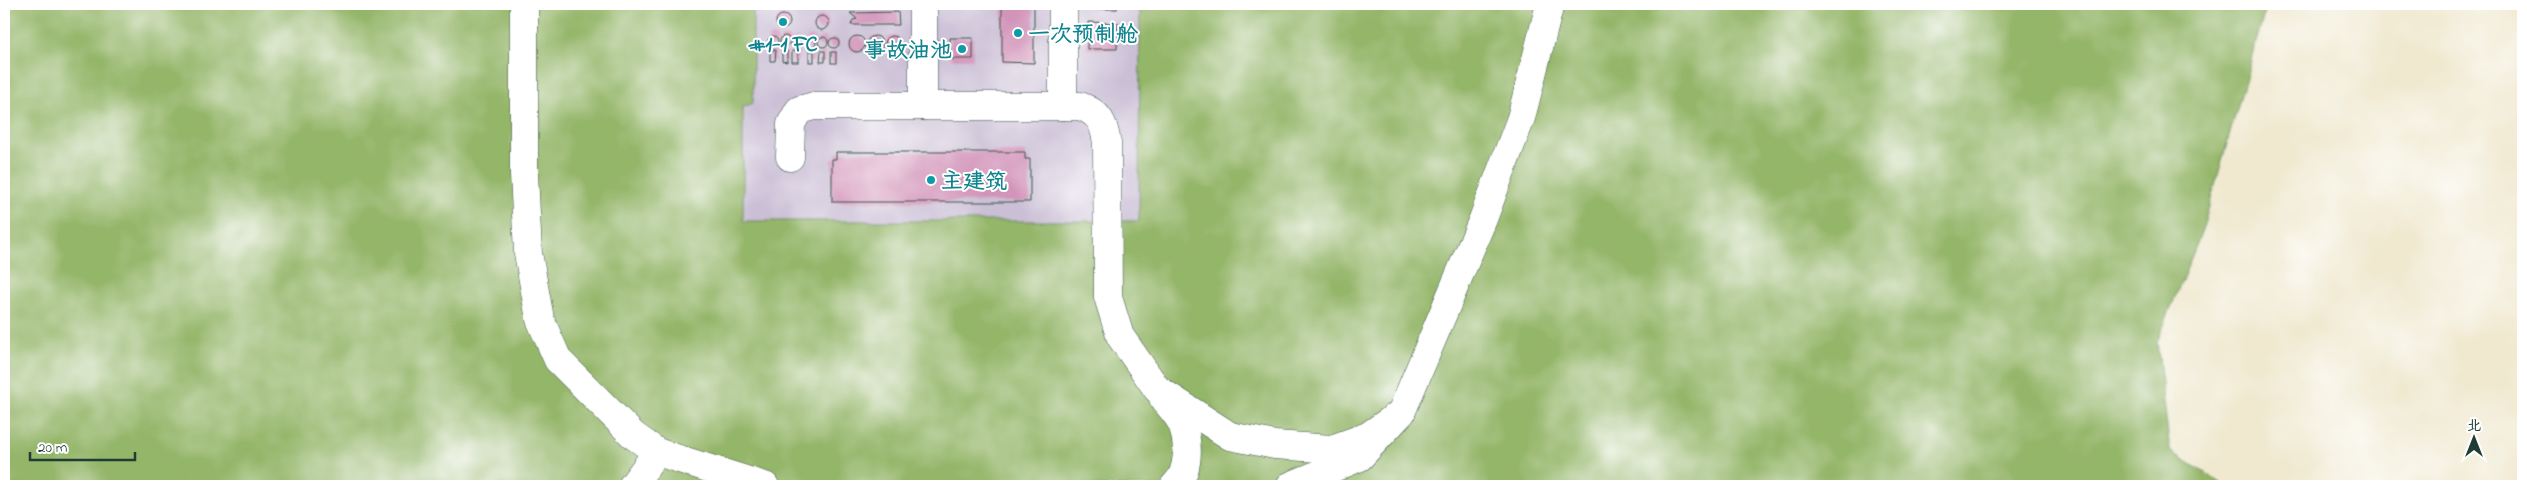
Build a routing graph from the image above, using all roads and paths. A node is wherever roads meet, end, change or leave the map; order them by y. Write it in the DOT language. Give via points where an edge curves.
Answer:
graph roads {
  1 [pos="524,4"];
  2 [pos="924,4"];
  3 [pos="1063,4"];
  4 [pos="1550,4"];
  5 [pos="923,106"];
  6 [pos="1063,106"];
  7 [pos="790,157"];
  8 [pos="1157,389"];
  9 [pos="1401,412"];
  10 [pos="657,452"];
  11 [pos="632,486"];
  12 [pos="765,486"];
  13 [pos="1174,486"];
  14 [pos="1290,486"];
  1 -- 10 [label="lane" via="527,243 540,319 558,360 633,435"];
  2 -- 5 [label="lane"];
  3 -- 6 [label="lane"];
  4 -- 9 [label="lane" via="1521,118 1483,219"];
  5 -- 6 [label="lane"];
  5 -- 7 [label="lane" via="814,106 799,110 792,119"];
  6 -- 8 [label="lane" via="1093,110 1105,128 1108,297 1120,336"];
  8 -- 9 [label="lane" via="1230,436 1275,444 1332,449 1368,436"];
  8 -- 13 [label="lane" via="1182,422 1188,449 1182,480"];
  9 -- 14 [label="lane" via="1360,457"];
  10 -- 11 [label="lane"];
  10 -- 12 [label="lane"];
}
